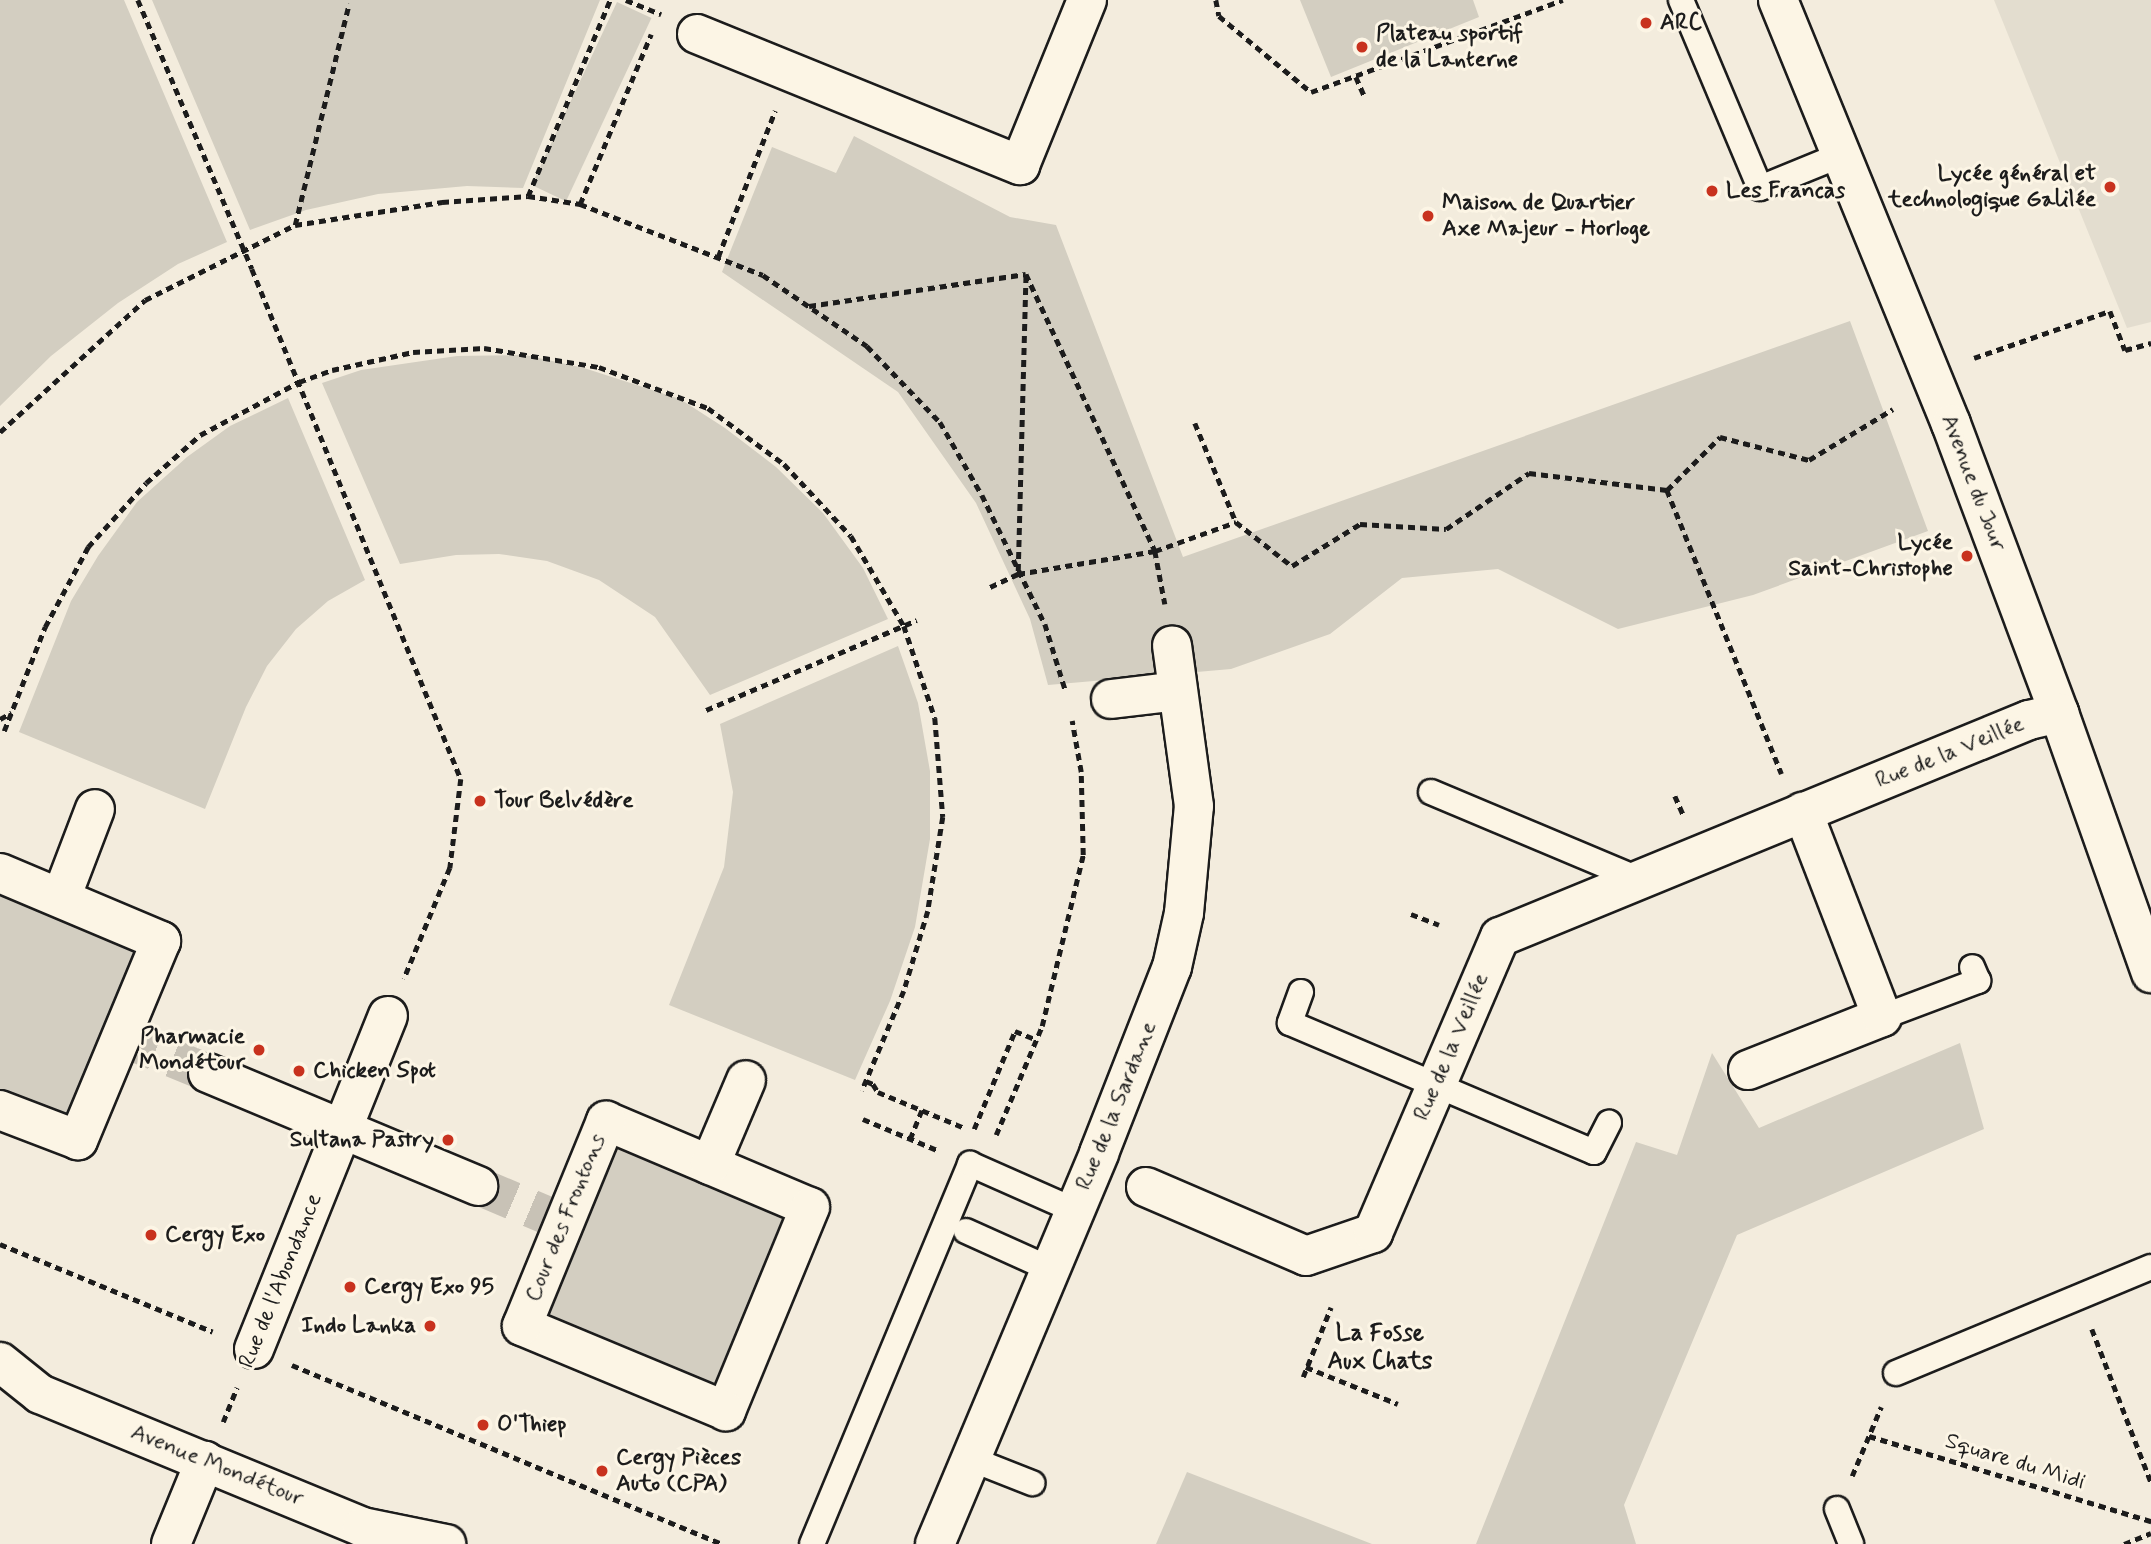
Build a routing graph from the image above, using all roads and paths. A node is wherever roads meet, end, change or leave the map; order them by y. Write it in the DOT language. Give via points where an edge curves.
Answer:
graph roads {
  1 [pos="138,0"];
  2 [pos="610,0"];
  3 [pos="1087,0"];
  4 [pos="1216,0"];
  5 [pos="1563,0"];
  6 [pos="1682,0"];
  7 [pos="1777,0"];
  8 [pos="349,4"];
  9 [pos="697,34"];
  10 [pos="659,36"];
  11 [pos="791,72"];
  12 [pos="1356,78"];
  13 [pos="1364,95"];
  14 [pos="1841,155"];
  15 [pos="528,196"];
  16 [pos="580,204"];
  17 [pos="295,225"];
  18 [pos="244,249"];
  19 [pos="718,257"];
  20 [pos="1026,274"];
  21 [pos="809,306"];
  22 [pos="2151,343"];
  23 [pos="1974,358"];
  24 [pos="299,382"];
  25 [pos="1893,410"];
  26 [pos="1195,423"];
  27 [pos="0,432"];
  28 [pos="1667,490"];
  29 [pos="1236,522"];
  30 [pos="1156,551"];
  31 [pos="1018,574"];
  32 [pos="990,587"];
  33 [pos="917,620"];
  34 [pos="904,626"];
  35 [pos="1172,645"];
  36 [pos="1178,691"];
  37 [pos="1111,699"];
  38 [pos="1068,700"];
  39 [pos="706,710"];
  40 [pos="1070,712"];
  41 [pos="12,713"];
  42 [pos="2059,713"];
  43 [pos="0,719"];
  44 [pos="4,731"];
  45 [pos="1784,779"];
  46 [pos="1431,792"];
  47 [pos="1675,796"];
  48 [pos="95,809"];
  49 [pos="1803,812"];
  50 [pos="1684,818"];
  51 [pos="0,873"];
  52 [pos="1638,879"];
  53 [pos="61,898"];
  54 [pos="1411,914"];
  55 [pos="1439,925"];
  56 [pos="1972,967"];
  57 [pos="2151,973"];
  58 [pos="1301,992"];
  59 [pos="388,1016"];
  60 [pos="1882,1017"];
  61 [pos="1037,1040"];
  62 [pos="1748,1070"];
  63 [pos="208,1073"];
  64 [pos="746,1080"];
  65 [pos="866,1081"];
  66 [pos="1437,1084"];
  67 [pos="862,1091"];
  68 [pos="0,1110"];
  69 [pos="922,1110"];
  70 [pos="863,1119"];
  71 [pos="1609,1123"];
  72 [pos="344,1130"];
  73 [pos="910,1139"];
  74 [pos="970,1164"];
  75 [pos="710,1165"];
  76 [pos="478,1186"];
  77 [pos="1146,1186"];
  78 [pos="1073,1210"];
  79 [pos="966,1231"];
  80 [pos="0,1244"];
  81 [pos="2151,1267"];
  82 [pos="1050,1269"];
  83 [pos="2080,1297"];
  84 [pos="1331,1307"];
  85 [pos="254,1349"];
  86 [pos="0,1362"];
  87 [pos="1306,1367"];
  88 [pos="1896,1373"];
  89 [pos="1303,1377"];
  90 [pos="1398,1404"];
  91 [pos="1869,1436"];
  92 [pos="971,1459"];
  93 [pos="205,1461"];
  94 [pos="2151,1482"];
  95 [pos="1032,1483"];
  96 [pos="1837,1509"];
  97 [pos="2151,1521"];
  98 [pos="2151,1533"];
  99 [pos="359,1535"];
  100 [pos="171,1544"];
  101 [pos="446,1544"];
  102 [pos="721,1544"];
  103 [pos="812,1544"];
  104 [pos="935,1544"];
  105 [pos="1851,1544"];
  106 [pos="2124,1544"];
  1 -- 18 [label="path"];
  2 -- 15 [label="path"];
  3 -- 11 [label="street" via="1020,165"];
  4 -- 12 [label="path" via="1219,16 1311,92"];
  5 -- 12 [label="path"];
  6 -- 14 [label="lane" via="1760,188"];
  7 -- 14 [label="street, Avenue du Jour"];
  8 -- 17 [label="path"];
  9 -- 11 [label="street"];
  10 -- 16 [label="path" via="652,34"];
  11 -- 19 [label="path"];
  12 -- 13 [label="path"];
  14 -- 42 [label="street, Avenue du Jour" via="1906,309"];
  15 -- 16 [label="path"];
  15 -- 17 [label="path" via="442,202"];
  16 -- 19 [label="path"];
  17 -- 18 [label="path"];
  18 -- 24 [label="path"];
  18 -- 27 [label="path" via="145,300"];
  19 -- 21 [label="path" via="763,275"];
  20 -- 21 [label="path"];
  20 -- 30 [label="path"];
  20 -- 31 [label="path"];
  21 -- 31 [label="path" via="867,346 940,422 982,495"];
  22 -- 23 [label="path" via="2125,350 2110,312"];
  24 -- 34 [label="path" via="413,352 484,348 599,367 708,408 784,464 851,536"];
  24 -- 41 [label="path" via="200,435 146,484 88,547 45,627"];
  24 -- 59 [label="path" via="460,779 450,868"];
  25 -- 28 [label="path" via="1809,460 1720,437"];
  26 -- 29 [label="path"];
  28 -- 29 [label="path" via="1529,473 1446,529 1360,524 1292,566"];
  28 -- 45 [label="path"];
  29 -- 30 [label="path"];
  30 -- 31 [label="path"];
  30 -- 35 [label="path"];
  31 -- 32 [label="path"];
  31 -- 38 [label="path" via="1045,624"];
  33 -- 34 [label="path"];
  34 -- 39 [label="path"];
  34 -- 65 [label="path" via="935,718 943,817 928,911 904,991"];
  35 -- 36 [label="street, Rue de la Sardane"];
  36 -- 37 [label="street"];
  36 -- 78 [label="street, Rue de la Sardane" via="1194,806 1184,913 1172,967"];
  40 -- 61 [label="path" via="1081,772 1083,855"];
  41 -- 43 [label="path"];
  41 -- 44 [label="path"];
  42 -- 49 [label="street, Rue de la Veillée" via="2029,720"];
  42 -- 57 [label="street, Avenue du Jour"];
  46 -- 52 [label="lane"];
  47 -- 50 [label="path"];
  48 -- 53 [label="street"];
  49 -- 52 [label="street, Rue de la Veillée"];
  49 -- 60 [label="street"];
  51 -- 53 [label="street"];
  52 -- 66 [label="street, Rue de la Veillée" via="1500,937"];
  53 -- 68 [label="street" via="161,941 78,1140"];
  54 -- 55 [label="path"];
  56 -- 60 [label="lane" via="1978,981"];
  58 -- 66 [label="lane" via="1290,1023"];
  59 -- 72 [label="street, Rue de l'Abondance"];
  60 -- 62 [label="street"];
  61 -- 69 [label="path" via="1016,1031 973,1131"];
  61 -- 74 [label="path" via="986,1160"];
  63 -- 72 [label="street"];
  64 -- 75 [label="street"];
  65 -- 67 [label="path"];
  65 -- 69 [label="path" via="878,1092"];
  66 -- 71 [label="lane" via="1590,1160"];
  66 -- 77 [label="street, Rue de la Veillée" via="1373,1233 1306,1255"];
  69 -- 73 [label="path"];
  70 -- 73 [label="path"];
  72 -- 76 [label="street"];
  72 -- 85 [label="street, Rue de l'Abondance"];
  73 -- 74 [label="path"];
  74 -- 78 [label="lane"];
  74 -- 103 [label="lane"];
  75 -- 75 [label="street, Cour des Frontons" via="606,1121 522,1326 726,1411 810,1207"];
  78 -- 82 [label="street, Rue de la Sardane"];
  79 -- 82 [label="lane"];
  80 -- 85 [label="path"];
  81 -- 83 [label="lane"];
  82 -- 92 [label="street, Rue de la Sardane"];
  83 -- 88 [label="lane"];
  83 -- 94 [label="path"];
  84 -- 87 [label="path"];
  85 -- 93 [label="path, Rue de l'Abondance"];
  85 -- 102 [label="path"];
  86 -- 93 [label="street, Avenue Mondétour" via="40,1394"];
  87 -- 89 [label="path"];
  87 -- 90 [label="path"];
  88 -- 91 [label="path"];
  91 -- 96 [label="path"];
  91 -- 97 [label="path, Square du Midi"];
  92 -- 95 [label="lane"];
  92 -- 104 [label="street, Rue de la Sardane"];
  93 -- 99 [label="street, Avenue Mondétour"];
  93 -- 100 [label="street"];
  96 -- 105 [label="lane"];
  98 -- 106 [label="path"];
  99 -- 101 [label="street, Avenue Mondétour"];
}
